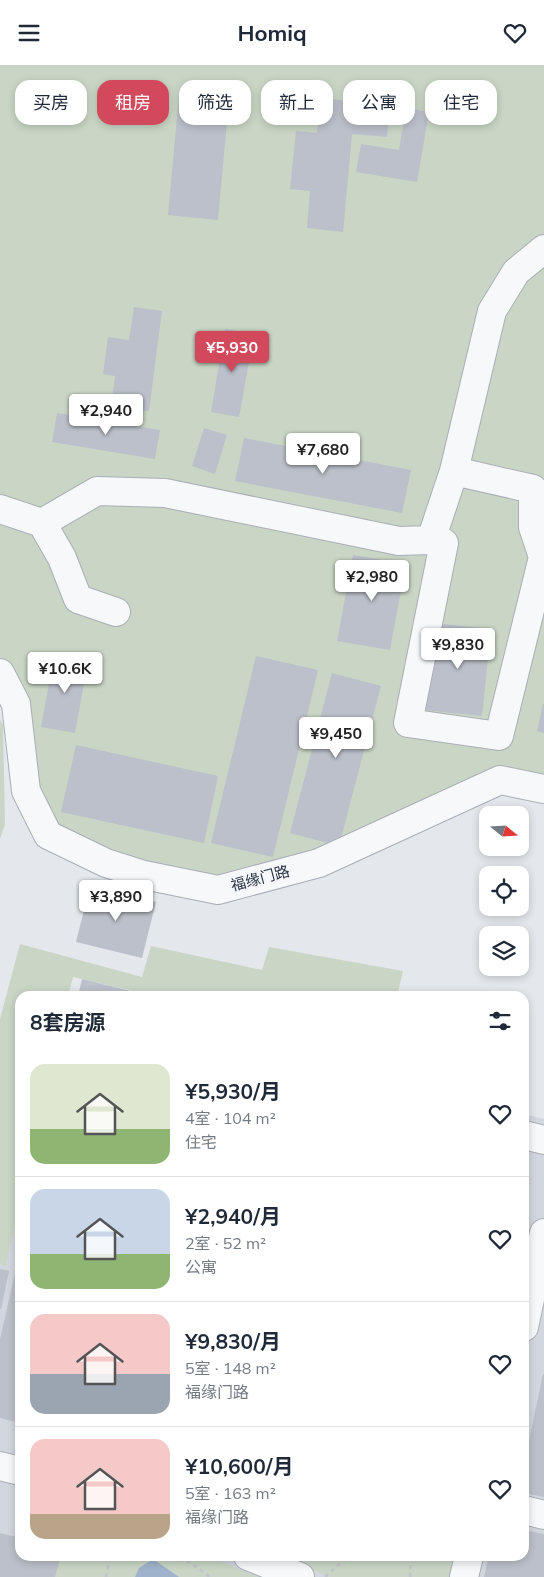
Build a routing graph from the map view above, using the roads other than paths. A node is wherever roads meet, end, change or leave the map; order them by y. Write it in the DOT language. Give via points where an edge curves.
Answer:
graph roads {
  1 [pos="544,250"];
  2 [pos="454,471"];
  3 [pos="539,484"];
  4 [pos="0,509"];
  5 [pos="42,523"];
  6 [pos="431,540"];
  7 [pos="544,557"];
  8 [pos="116,612"];
  9 [pos="0,673"];
  10 [pos="544,789"];
  11 [pos="529,1136"];
  12 [pos="544,1139"];
  13 [pos="544,1233"];
  14 [pos="529,1304"];
  15 [pos="0,1465"];
  16 [pos="15,1470"];
  17 [pos="529,1511"];
  18 [pos="544,1515"];
  19 [pos="260,1561"];
  20 [pos="468,1561"];
  21 [pos="300,1577"];
  22 [pos="464,1577"];
  1 -- 2 [label="street" via="516,272 492,311"];
  2 -- 3 [label="street"];
  2 -- 6 [label="street"];
  3 -- 7 [label="street" via="533,527"];
  4 -- 5 [label="street"];
  5 -- 6 [label="street" via="96,491 165,493 399,541"];
  5 -- 8 [label="street" via="62,559 78,599"];
  6 -- 7 [label="street" via="444,543 408,723 499,736"];
  9 -- 10 [label="street, 福缘门路" via="16,704 26,791 48,835 106,863 144,875 218,890 319,863 500,780"];
  11 -- 12 [label="street"];
  13 -- 14 [label="street"];
  15 -- 16 [label="street"];
  17 -- 18 [label="street"];
  19 -- 21 [label="street"];
  20 -- 22 [label="street"];
}
